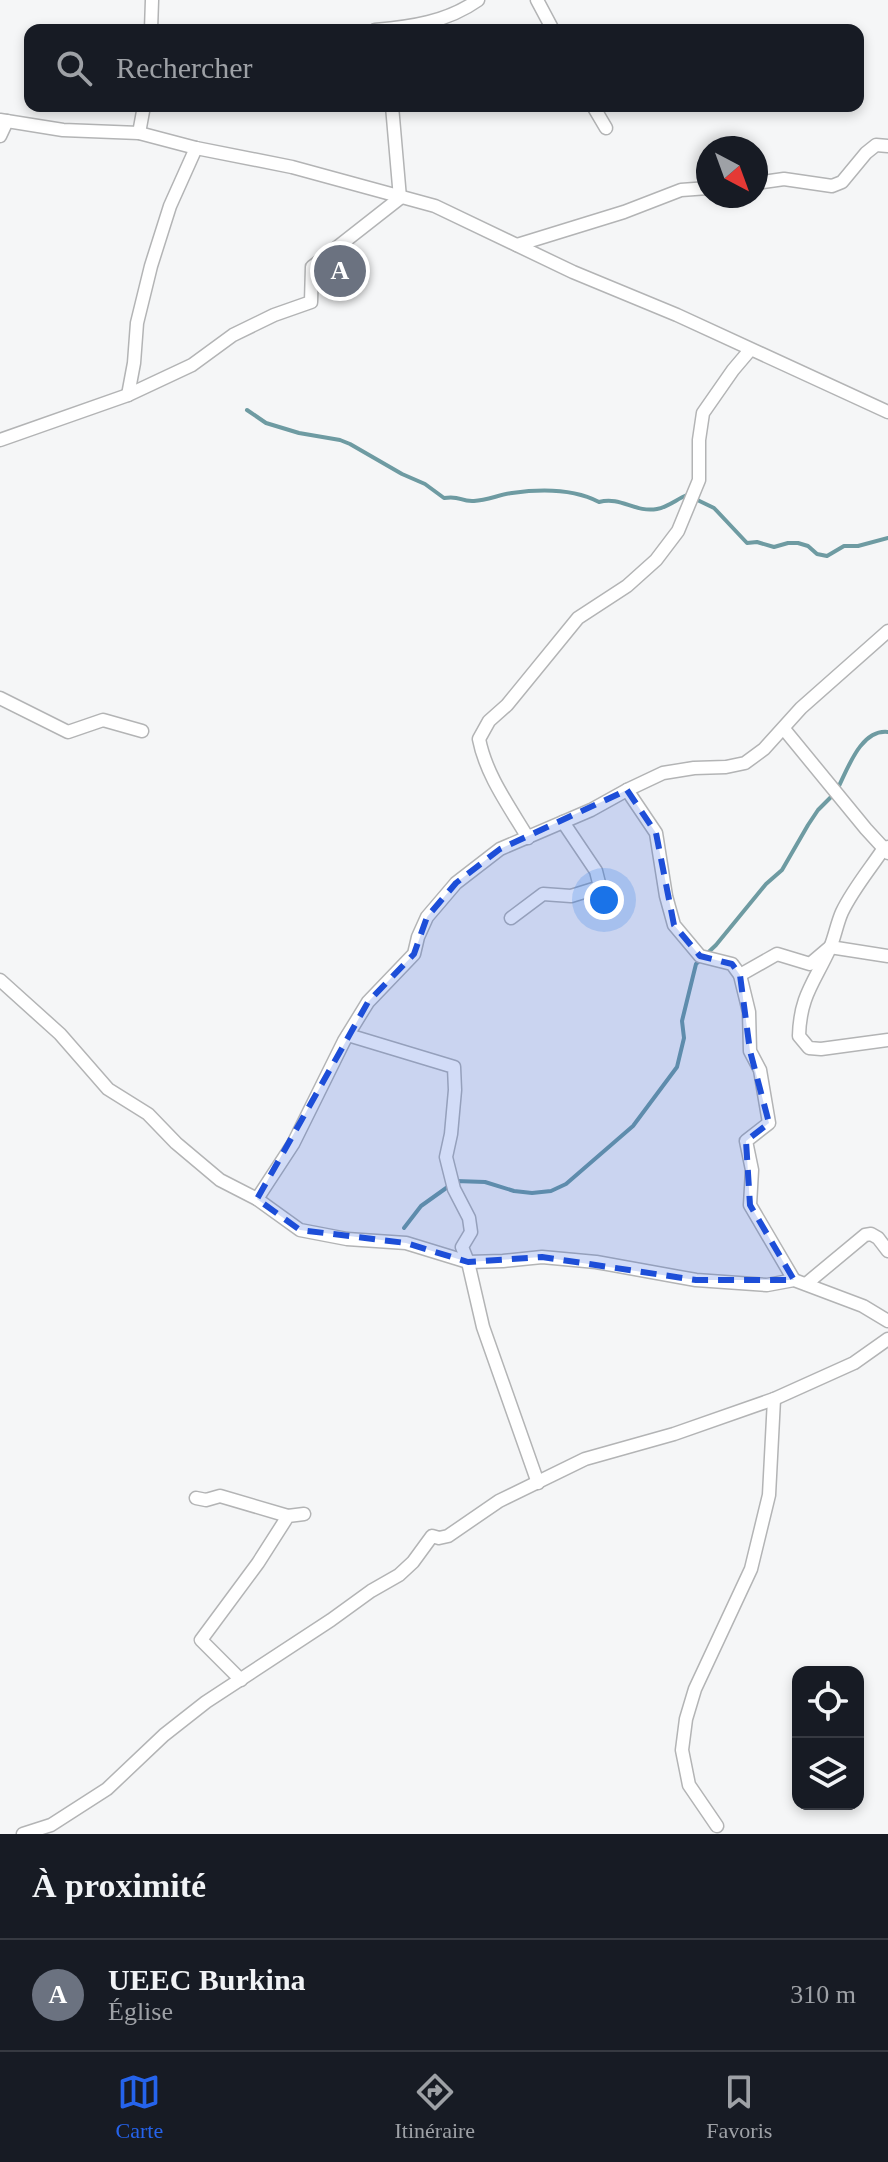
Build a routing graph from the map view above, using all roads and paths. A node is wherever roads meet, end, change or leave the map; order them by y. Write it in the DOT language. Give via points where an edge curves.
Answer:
graph roads {
  1 [pos="152,0"];
  2 [pos="478,0"];
  3 [pos="537,0"];
  4 [pos="151,24"];
  5 [pos="417,24"];
  6 [pos="550,24"];
  7 [pos="143,112"];
  8 [pos="393,112"];
  9 [pos="597,112"];
  10 [pos="4,120"];
  11 [pos="606,128"];
  12 [pos="139,133"];
  13 [pos="0,136"];
  14 [pos="888,146"];
  15 [pos="196,148"];
  16 [pos="768,181"];
  17 [pos="696,189"];
  18 [pos="400,198"];
  19 [pos="517,245"];
  20 [pos="750,350"];
  21 [pos="128,395"];
  22 [pos="888,412"];
  23 [pos="0,440"];
  24 [pos="888,631"];
  25 [pos="0,698"];
  26 [pos="784,729"];
  27 [pos="142,731"];
  28 [pos="627,790"];
  29 [pos="563,822"];
  30 [pos="528,838"];
  31 [pos="887,849"];
  32 [pos="511,918"];
  33 [pos="830,947"];
  34 [pos="888,956"];
  35 [pos="740,975"];
  36 [pos="0,980"];
  37 [pos="348,1035"];
  38 [pos="888,1040"];
  39 [pos="257,1199"];
  40 [pos="888,1251"];
  41 [pos="468,1262"];
  42 [pos="800,1282"];
  43 [pos="888,1321"];
  44 [pos="888,1339"];
  45 [pos="774,1399"];
  46 [pos="538,1483"];
  47 [pos="196,1498"];
  48 [pos="304,1514"];
  49 [pos="288,1516"];
  50 [pos="241,1680"];
  51 [pos="717,1826"];
  52 [pos="23,1834"];
  1 -- 4 [label="street"];
  2 -- 5 [label="street" via="445,19"];
  3 -- 6 [label="street"];
  7 -- 12 [label="street"];
  8 -- 18 [label="street"];
  9 -- 11 [label="street"];
  10 -- 12 [label="street" via="63,130"];
  10 -- 13 [label="street"];
  12 -- 15 [label="street"];
  14 -- 16 [label="street" via="876,145 832,186"];
  15 -- 18 [label="street" via="292,167"];
  15 -- 21 [label="street" via="151,266"];
  17 -- 19 [label="street"];
  18 -- 19 [label="street" via="435,206"];
  18 -- 21 [label="street" via="312,267 311,302 233,335 192,365"];
  19 -- 20 [label="street"];
  20 -- 22 [label="street"];
  20 -- 30 [label="street" via="703,413 699,480 678,531 627,586 578,618 479,739 490,775"];
  21 -- 23 [label="street"];
  24 -- 26 [label="street"];
  25 -- 27 [label="street" via="68,732 103,720"];
  26 -- 28 [label="street" via="745,763 663,773"];
  26 -- 31 [label="street"];
  28 -- 29 [label="street"];
  28 -- 35 [label="street" via="656,833 674,925 700,956 732,964"];
  29 -- 30 [label="street"];
  29 -- 32 [label="street" via="596,871 600,887 571,896 543,894"];
  30 -- 37 [label="street" via="500,849 456,883 427,917 414,954 368,1002"];
  31 -- 33 [label="street" via="842,912"];
  33 -- 34 [label="street"];
  33 -- 35 [label="street" via="810,964 777,954"];
  33 -- 38 [label="street" via="803,1001 799,1036 809,1048 821,1049"];
  35 -- 42 [label="street" via="749,1012 750,1051 760,1070 769,1123 746,1141 752,1170 750,1205"];
  36 -- 39 [label="street" via="60,1034 108,1089 148,1114 220,1180"];
  37 -- 39 [label="street" via="293,1144"];
  37 -- 41 [label="street" via="454,1067 446,1157 469,1218 471,1232 462,1247"];
  39 -- 41 [label="street" via="300,1230 406,1243"];
  40 -- 42 [label="street" via="878,1238 865,1235"];
  41 -- 42 [label="street" via="542,1257 696,1280"];
  41 -- 46 [label="street" via="483,1327"];
  42 -- 43 [label="street"];
  44 -- 45 [label="street" via="854,1363"];
  45 -- 46 [label="street" via="585,1459"];
  45 -- 51 [label="street" via="769,1495 751,1569 686,1719 682,1750 689,1785"];
  46 -- 50 [label="street" via="499,1501 448,1536 432,1536 399,1575"];
  47 -- 49 [label="street" via="220,1496"];
  48 -- 49 [label="street"];
  49 -- 50 [label="street" via="201,1640"];
  50 -- 52 [label="street" via="164,1735 107,1789 51,1825"];
}
